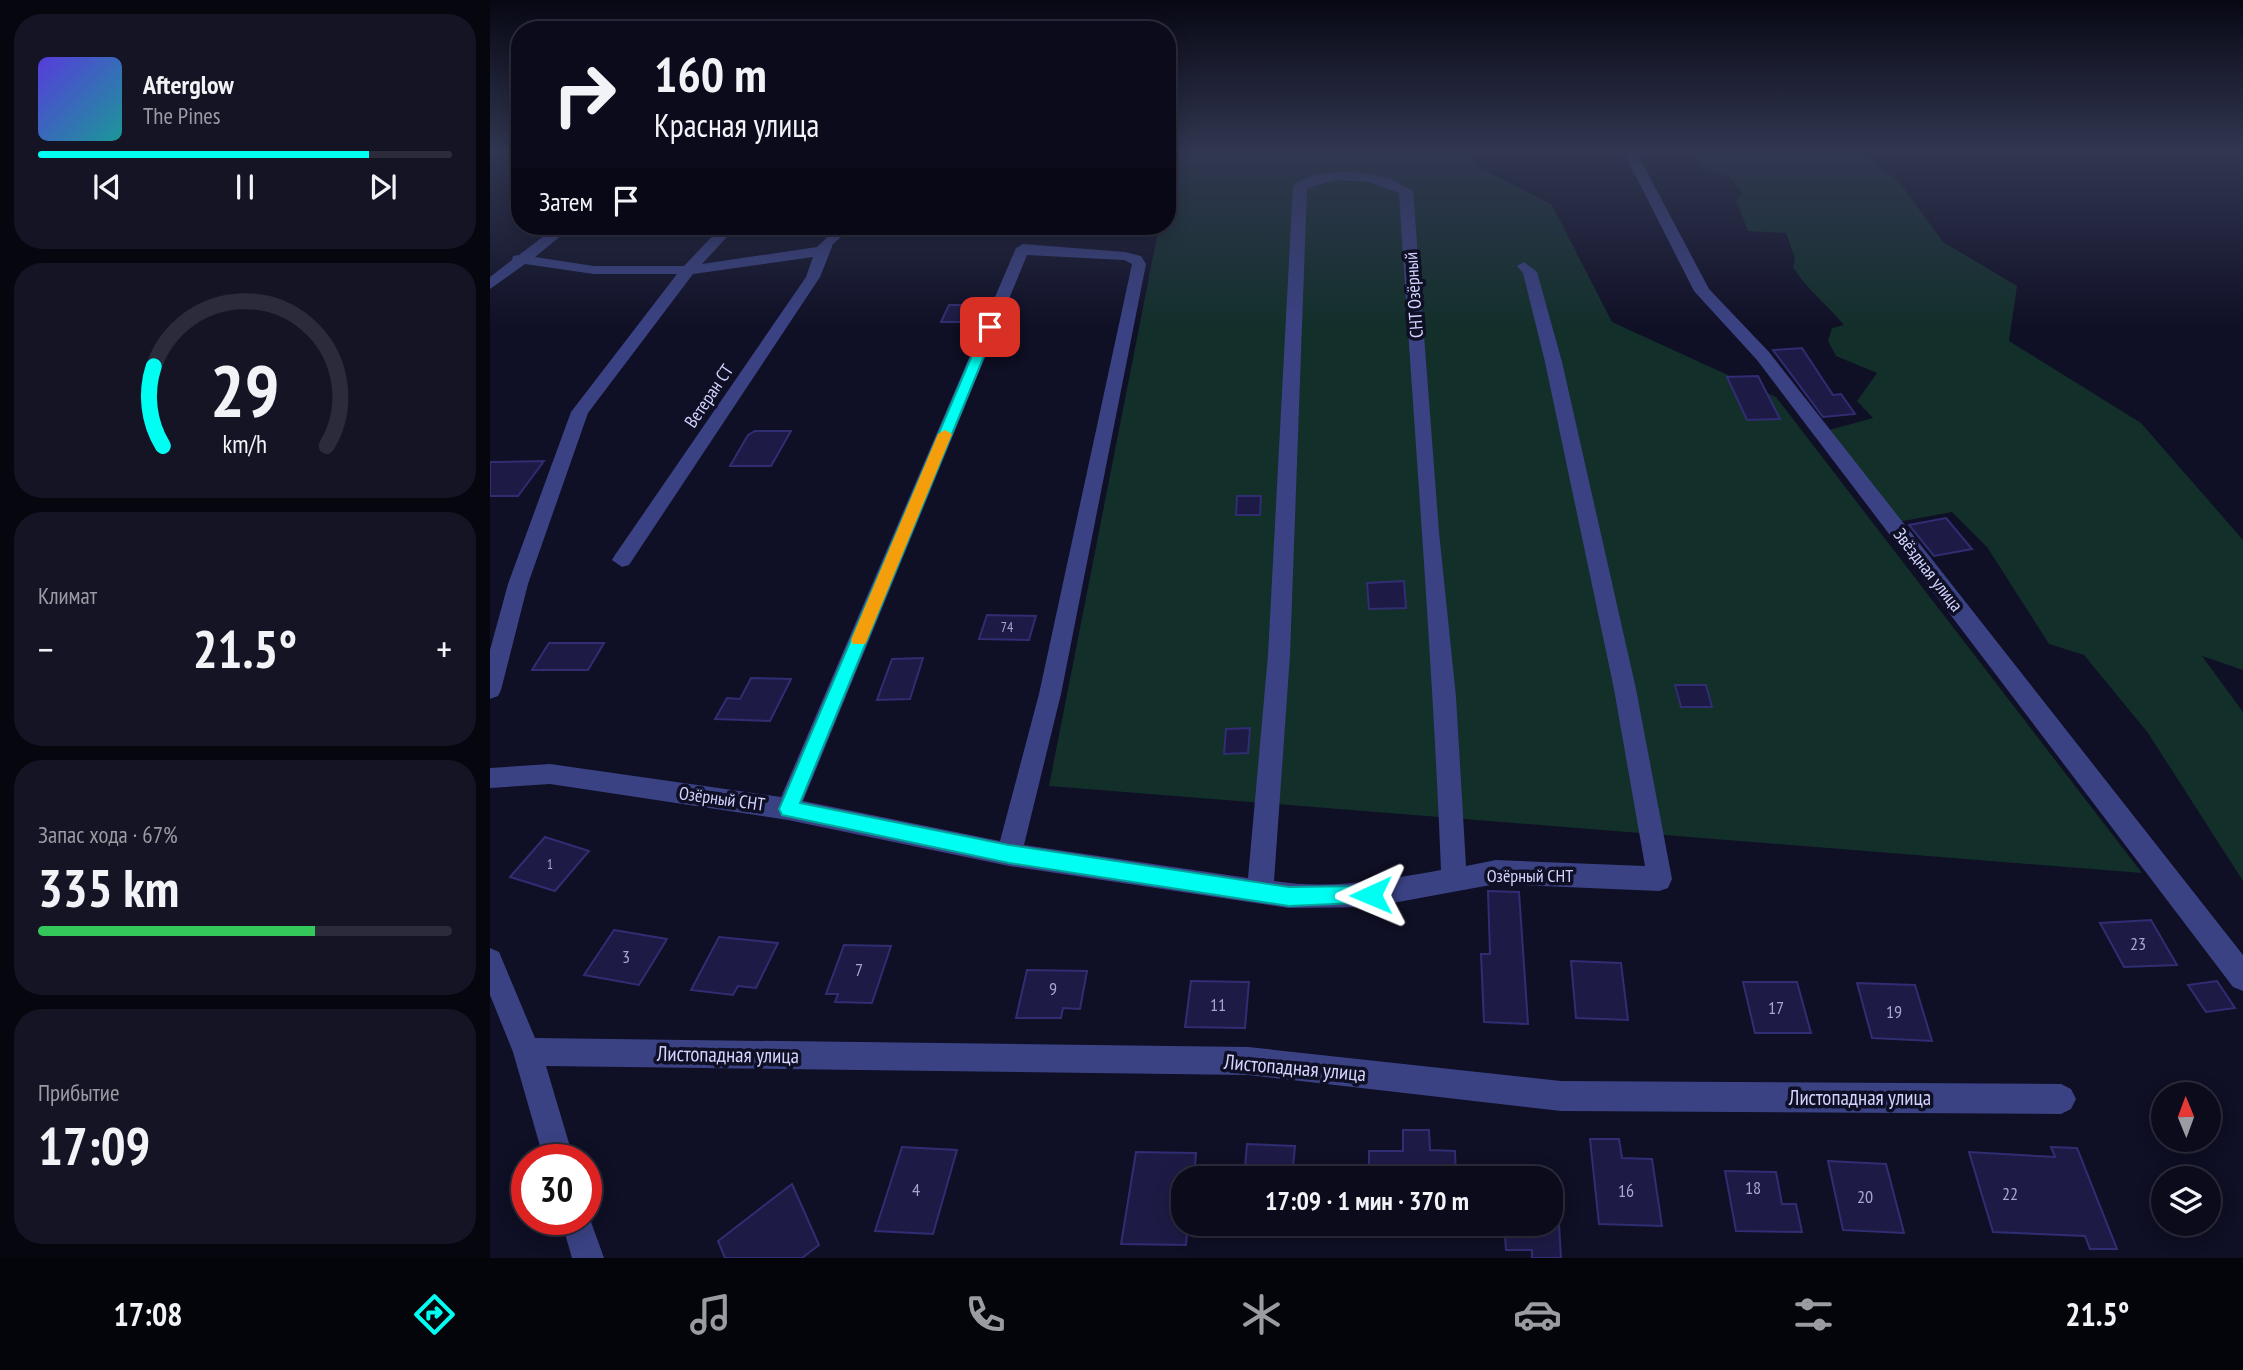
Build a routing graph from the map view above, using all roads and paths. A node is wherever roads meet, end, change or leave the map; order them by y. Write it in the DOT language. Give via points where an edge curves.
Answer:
graph roads {
  1 [pos="1299,212"];
  2 [pos="1407,212"];
  3 [pos="1661,212"];
  4 [pos="553,235"];
  5 [pos="721,235"];
  6 [pos="836,235"];
  7 [pos="822,251"];
  8 [pos="518,260"];
  9 [pos="1524,266"];
  10 [pos="688,270"];
  11 [pos="490,284"];
  12 [pos="622,560"];
  13 [pos="490,690"];
  14 [pos="490,778"];
  15 [pos="788,809"];
  16 [pos="1009,854"];
  17 [pos="1454,881"];
  18 [pos="1259,892"];
  19 [pos="490,961"];
  20 [pos="2243,977"];
  21 [pos="527,1052"];
  22 [pos="2062,1100"];
  23 [pos="554,1144"];
  24 [pos="581,1235"];
  25 [pos="588,1258"];
  1 -- 18 [label="street, СНТ Озёрный" via="1279,655"];
  2 -- 17 [label="street, СНТ Озёрный" via="1445,697"];
  3 -- 20 [label="street, Звёздная улица" via="1702,291 1771,367"];
  4 -- 8 [label="street"];
  5 -- 10 [label="street"];
  6 -- 7 [label="street, Ветеран СТ"];
  7 -- 10 [label="street"];
  7 -- 12 [label="street, Ветеран СТ" via="813,277"];
  8 -- 10 [label="street" via="594,270"];
  8 -- 11 [label="street"];
  9 -- 17 [label="street, Озёрный СНТ" via="1530,272 1556,371 1586,524 1636,734 1659,879 1496,872"];
  10 -- 13 [label="street" via="580,412 518,584"];
  14 -- 15 [label="street, Озёрный СНТ" via="550,774"];
  15 -- 16 [label="street, Озёрный СНТ"];
  15 -- 16 [label="street" via="1022,249 1125,256 1139,264 1050,694"];
  16 -- 18 [label="street, Озёрный СНТ"];
  17 -- 18 [label="street, Озёрный СНТ" via="1371,895"];
  19 -- 21 [label="street"];
  21 -- 22 [label="street, Листопадная улица" via="1248,1061 1561,1096"];
  21 -- 23 [label="street"];
  24 -- 25 [label="street"];
}
